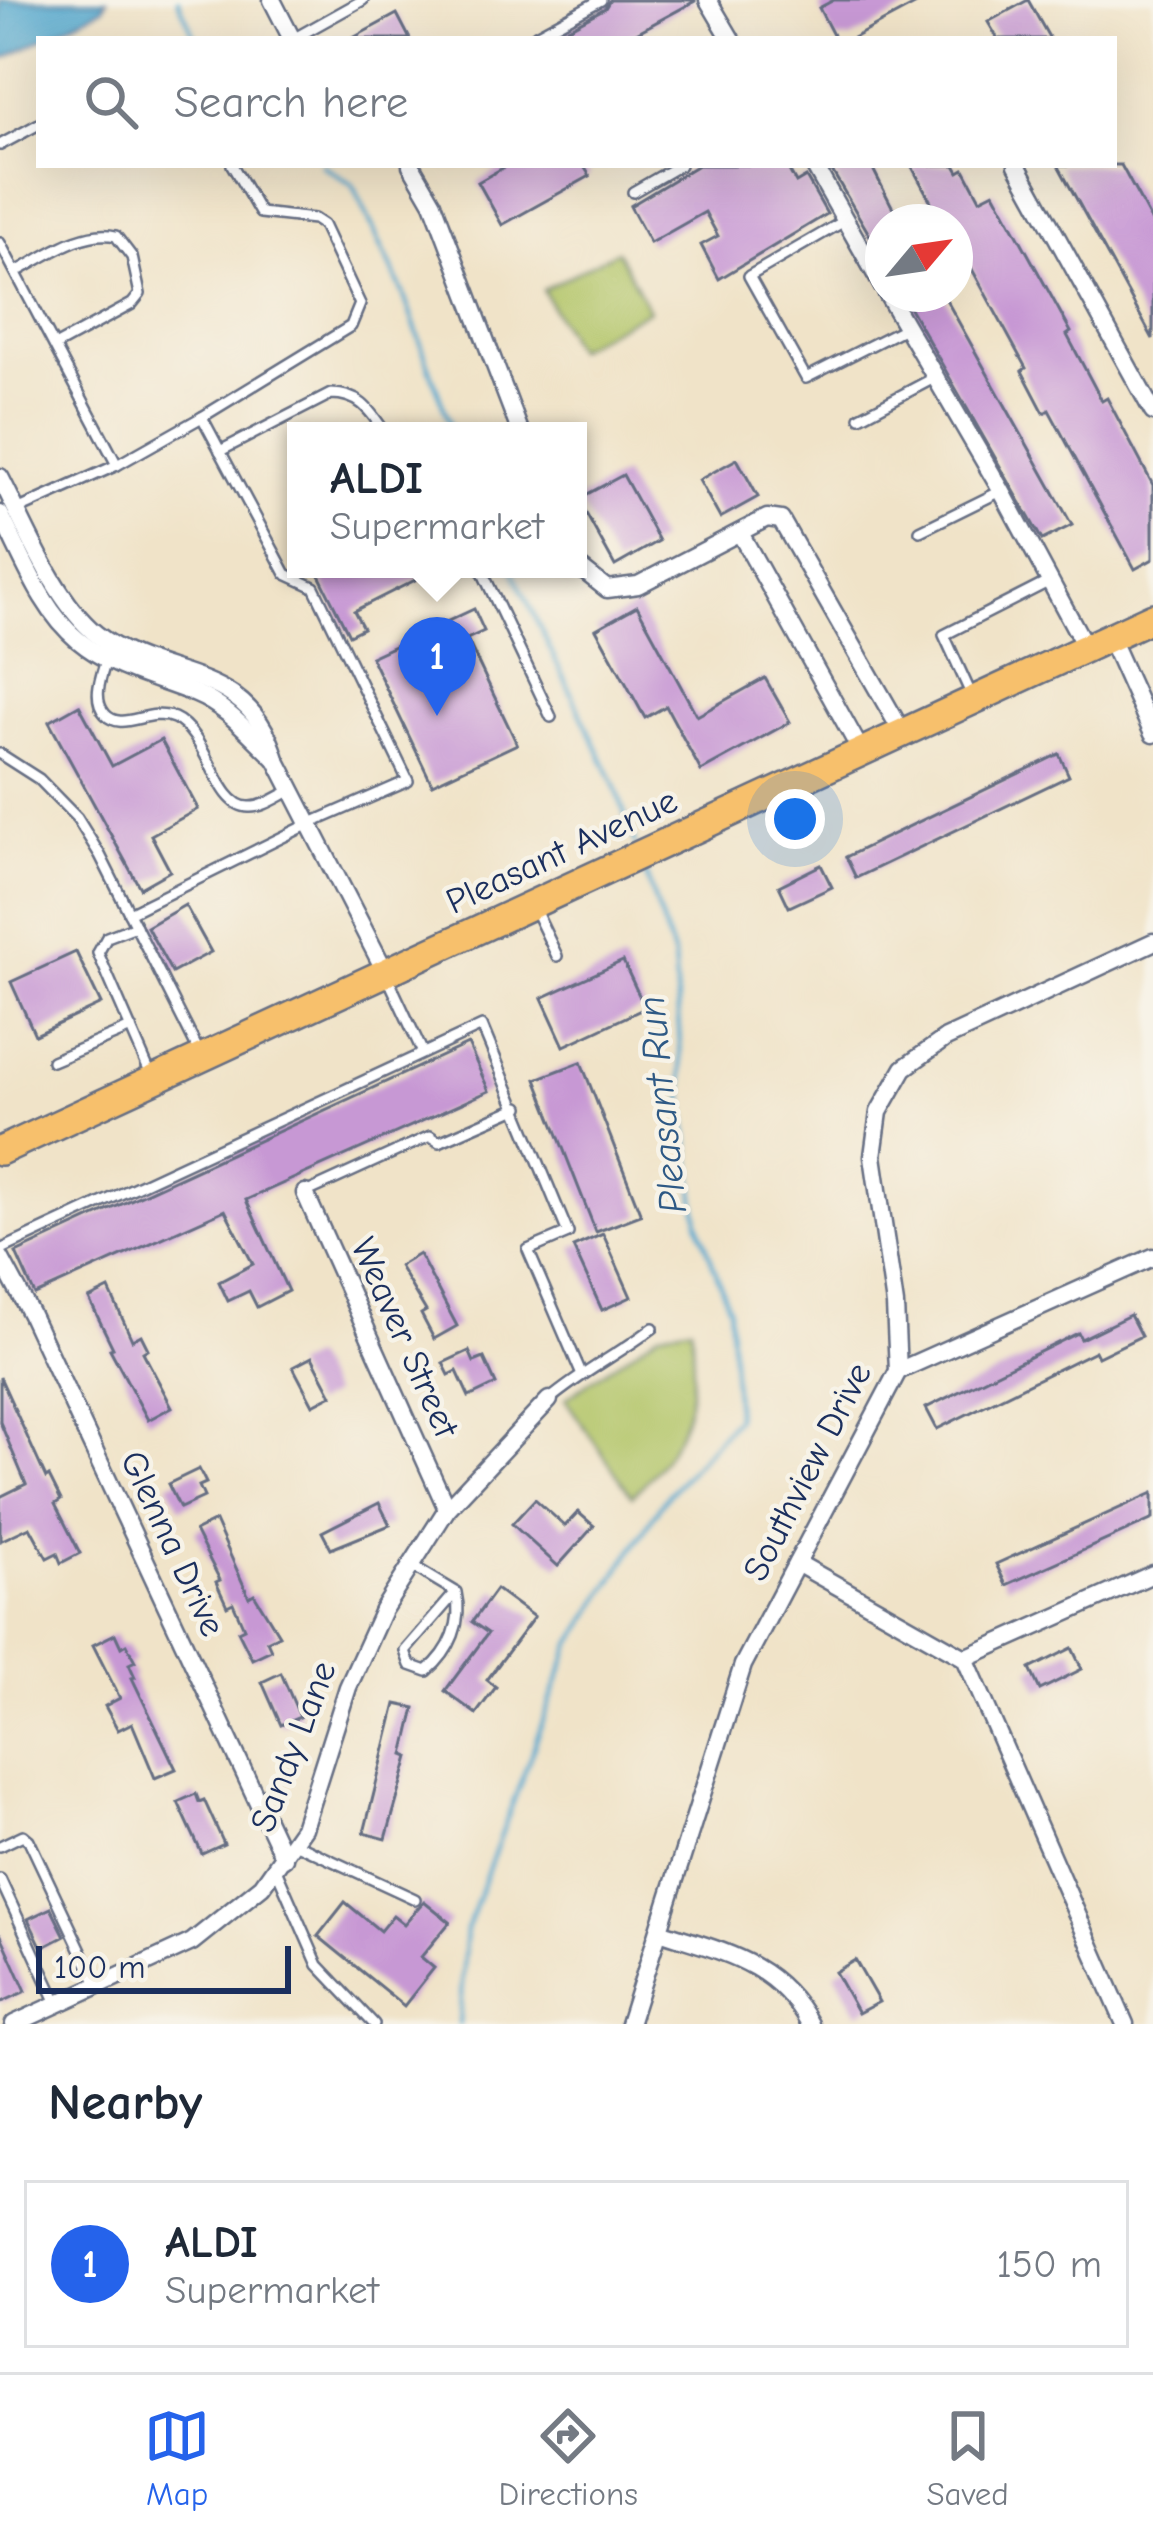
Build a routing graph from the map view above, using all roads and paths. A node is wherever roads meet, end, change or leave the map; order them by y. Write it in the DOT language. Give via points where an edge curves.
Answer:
graph roads {
  1 [pos="272,0"];
  2 [pos="363,0"];
  3 [pos="601,0"];
  4 [pos="708,0"];
  5 [pos="536,35"];
  6 [pos="291,36"];
  7 [pos="298,36"];
  8 [pos="728,36"];
  9 [pos="36,126"];
  10 [pos="0,145"];
  11 [pos="234,168"];
  12 [pos="413,168"];
  13 [pos="675,168"];
  14 [pos="816,168"];
  15 [pos="1019,168"];
  16 [pos="633,192"];
  17 [pos="846,220"];
  18 [pos="0,243"];
  19 [pos="865,255"];
  20 [pos="16,272"];
  21 [pos="896,312"];
  22 [pos="905,328"];
  23 [pos="55,346"];
  24 [pos="934,378"];
  25 [pos="1153,412"];
  26 [pos="202,417"];
  27 [pos="860,417"];
  28 [pos="377,422"];
  29 [pos="517,422"];
  30 [pos="220,451"];
  31 [pos="118,465"];
  32 [pos="2,487"];
  33 [pos="1001,490"];
  34 [pos="6,514"];
  35 [pos="920,531"];
  36 [pos="740,533"];
  37 [pos="587,573"];
  38 [pos="287,574"];
  39 [pos="295,578"];
  40 [pos="485,578"];
  41 [pos="1052,580"];
  42 [pos="1153,617"];
  43 [pos="1098,643"];
  44 [pos="109,652"];
  45 [pos="973,699"];
  46 [pos="551,717"];
  47 [pos="902,732"];
  48 [pos="1153,734"];
  49 [pos="861,751"];
  50 [pos="0,754"];
  51 [pos="292,790"];
  52 [pos="309,824"];
  53 [pos="532,904"];
  54 [pos="129,913"];
  55 [pos="136,926"];
  56 [pos="1153,942"];
  57 [pos="557,956"];
  58 [pos="385,971"];
  59 [pos="131,1028"];
  60 [pos="423,1053"];
  61 [pos="201,1057"];
  62 [pos="52,1060"];
  63 [pos="154,1080"];
  64 [pos="519,1108"];
  65 [pos="0,1151"];
  66 [pos="305,1192"];
  67 [pos="0,1253"];
  68 [pos="1153,1257"];
  69 [pos="652,1328"];
  70 [pos="898,1371"];
  71 [pos="581,1373"];
  72 [pos="549,1400"];
  73 [pos="447,1509"];
  74 [pos="797,1563"];
  75 [pos="411,1565"];
  76 [pos="1153,1574"];
  77 [pos="456,1592"];
  78 [pos="965,1658"];
  79 [pos="0,1846"];
  80 [pos="285,1857"];
  81 [pos="0,1879"];
  82 [pos="415,1899"];
  83 [pos="659,1931"];
  84 [pos="97,1984"];
  85 [pos="57,2002"];
  86 [pos="14,2024"];
  87 [pos="374,2024"];
  88 [pos="629,2024"];
  89 [pos="810,2024"];
  90 [pos="1125,2024"];
  1 -- 6 [label="street"];
  2 -- 7 [label="lane"];
  3 -- 5 [label="lane"];
  4 -- 8 [label="street"];
  9 -- 10 [label="lane"];
  11 -- 26 [label="lane" via="260,213 323,225 360,304 351,326"];
  12 -- 29 [label="street"];
  13 -- 16 [label="lane"];
  14 -- 17 [label="street"];
  15 -- 25 [label="street"];
  17 -- 19 [label="street"];
  17 -- 22 [label="lane" via="749,276 806,378"];
  18 -- 20 [label="lane"];
  20 -- 23 [label="lane"];
  20 -- 23 [label="lane" via="103,232 132,256 140,294 132,304"];
  21 -- 22 [label="street"];
  22 -- 24 [label="street"];
  23 -- 31 [label="lane"];
  24 -- 27 [label="lane"];
  24 -- 33 [label="street"];
  26 -- 30 [label="lane"];
  26 -- 31 [label="lane"];
  28 -- 30 [label="lane" via="348,394 332,394"];
  30 -- 38 [label="lane"];
  31 -- 34 [label="lane"];
  32 -- 34 [label="street"];
  33 -- 35 [label="lane"];
  33 -- 41 [label="street"];
  34 -- 44 [label="street"];
  36 -- 37 [label="street" via="638,585 607,589"];
  36 -- 47 [label="street" via="767,518 787,527"];
  36 -- 49 [label="street"];
  39 -- 52 [label="lane" via="314,587 408,781"];
  40 -- 46 [label="lane"];
  41 -- 43 [label="street"];
  41 -- 45 [label="lane" via="944,635"];
  42 -- 43 [label="main road, Pleasant Avenue"];
  43 -- 45 [label="main road, Pleasant Avenue"];
  43 -- 48 [label="street"];
  44 -- 51 [label="street" via="237,696 268,731"];
  44 -- 51 [label="lane" via="98,696 109,718 125,723 160,713 183,723 242,807"];
  45 -- 47 [label="main road, Pleasant Avenue"];
  47 -- 49 [label="main road, Pleasant Avenue"];
  49 -- 53 [label="main road, Pleasant Avenue"];
  50 -- 54 [label="lane" via="77,818"];
  51 -- 52 [label="street"];
  52 -- 54 [label="lane"];
  52 -- 58 [label="street"];
  53 -- 57 [label="lane"];
  53 -- 58 [label="main road, Pleasant Avenue"];
  54 -- 55 [label="lane"];
  55 -- 59 [label="lane" via="107,937 98,953"];
  55 -- 61 [label="lane"];
  56 -- 70 [label="street, Southview Drive" via="946,1038 904,1068 879,1112 873,1156"];
  58 -- 60 [label="lane"];
  58 -- 61 [label="main road, Pleasant Avenue"];
  59 -- 62 [label="lane"];
  59 -- 63 [label="lane"];
  60 -- 64 [label="lane" via="482,1026"];
  60 -- 67 [label="lane"];
  61 -- 63 [label="main road, Pleasant Avenue"];
  63 -- 65 [label="main road, Pleasant Avenue"];
  64 -- 66 [label="lane" via="439,1142 430,1136"];
  64 -- 71 [label="lane" via="568,1233 528,1250"];
  66 -- 73 [label="street, Weaver Street"];
  67 -- 80 [label="street, Glenna Drive"];
  68 -- 70 [label="street"];
  69 -- 71 [label="lane"];
  70 -- 74 [label="street, Southview Drive"];
  71 -- 72 [label="lane"];
  72 -- 73 [label="street, Sandy Lane"];
  73 -- 75 [label="street, Sandy Lane"];
  74 -- 78 [label="street"];
  74 -- 83 [label="street, Southview Drive" via="742,1665"];
  75 -- 77 [label="lane"];
  75 -- 80 [label="street, Sandy Lane" via="348,1687"];
  76 -- 78 [label="street"];
  77 -- 77 [label="lane" via="462,1616 441,1660 427,1672 410,1665 405,1651"];
  78 -- 90 [label="street"];
  79 -- 84 [label="lane" via="23,1835 29,1840"];
  80 -- 82 [label="lane"];
  80 -- 84 [label="street, Sandy Lane" via="245,1902 192,1942"];
  80 -- 87 [label="lane" via="318,1965"];
  81 -- 85 [label="lane"];
  83 -- 88 [label="street, Southview Drive"];
  83 -- 89 [label="street" via="754,1963 788,1990"];
  84 -- 85 [label="street, Sandy Lane"];
  85 -- 86 [label="street, Sandy Lane"];
}
